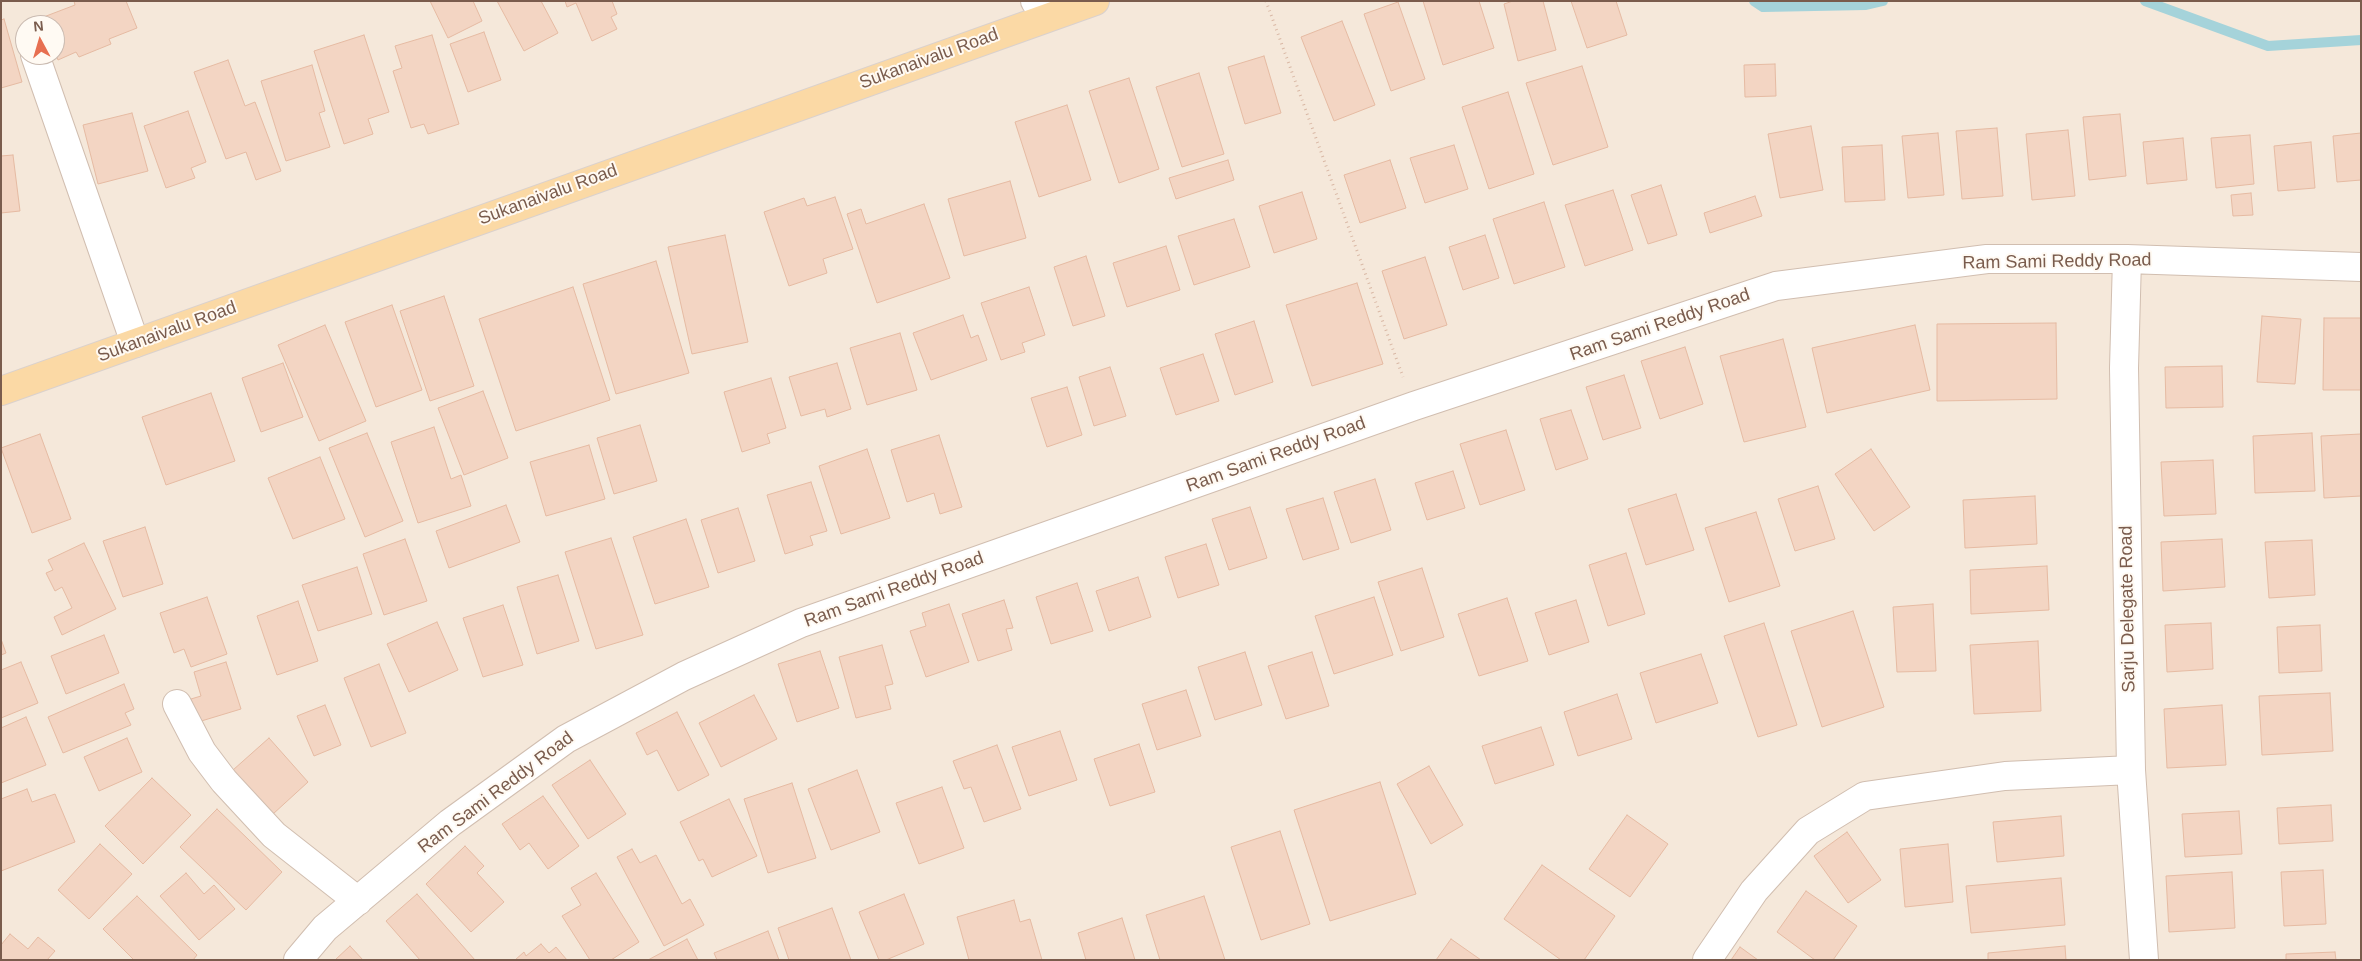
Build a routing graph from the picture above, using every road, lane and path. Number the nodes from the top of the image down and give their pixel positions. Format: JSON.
{"nodes":[{"id":1,"x":1095,"y":1,"type":"edge"},
{"id":2,"x":1266,"y":1,"type":"edge"},
{"id":3,"x":1040,"y":9,"type":"edge"},
{"id":4,"x":38,"y":65,"type":"edge"},
{"id":5,"x":2127,"y":258,"type":"junction"},
{"id":6,"x":2361,"y":267,"type":"edge"},
{"id":7,"x":135,"y":343,"type":"junction"},
{"id":8,"x":1,"y":391,"type":"edge"},
{"id":9,"x":1414,"y":406,"type":"junction"},
{"id":10,"x":177,"y":704,"type":"dead end"},
{"id":11,"x":2131,"y":770,"type":"junction"},
{"id":12,"x":358,"y":901,"type":"junction"},
{"id":13,"x":298,"y":960,"type":"edge"},
{"id":14,"x":1707,"y":960,"type":"edge"},
{"id":15,"x":2144,"y":960,"type":"edge"}],
"edges":[{"from":1,"to":3,"type":"main road","name":"Sukanaivalu Road"},
{"from":2,"to":9,"type":"path"},
{"from":3,"to":7,"type":"main road","name":"Sukanaivalu Road"},
{"from":4,"to":7,"type":"street"},
{"from":5,"to":6,"type":"street","name":"Ram Sami Reddy Road"},
{"from":5,"to":9,"type":"street","name":"Ram Sami Reddy Road"},
{"from":5,"to":11,"type":"street","name":"Sarju Delegate Road"},
{"from":7,"to":8,"type":"main road","name":"Sukanaivalu Road"},
{"from":9,"to":12,"type":"street","name":"Ram Sami Reddy Road"},
{"from":10,"to":12,"type":"street"},
{"from":11,"to":14,"type":"street"},
{"from":11,"to":15,"type":"street","name":"Sarju Delegate Road"},
{"from":12,"to":13,"type":"street","name":"Ram Sami Reddy Road"}]}
